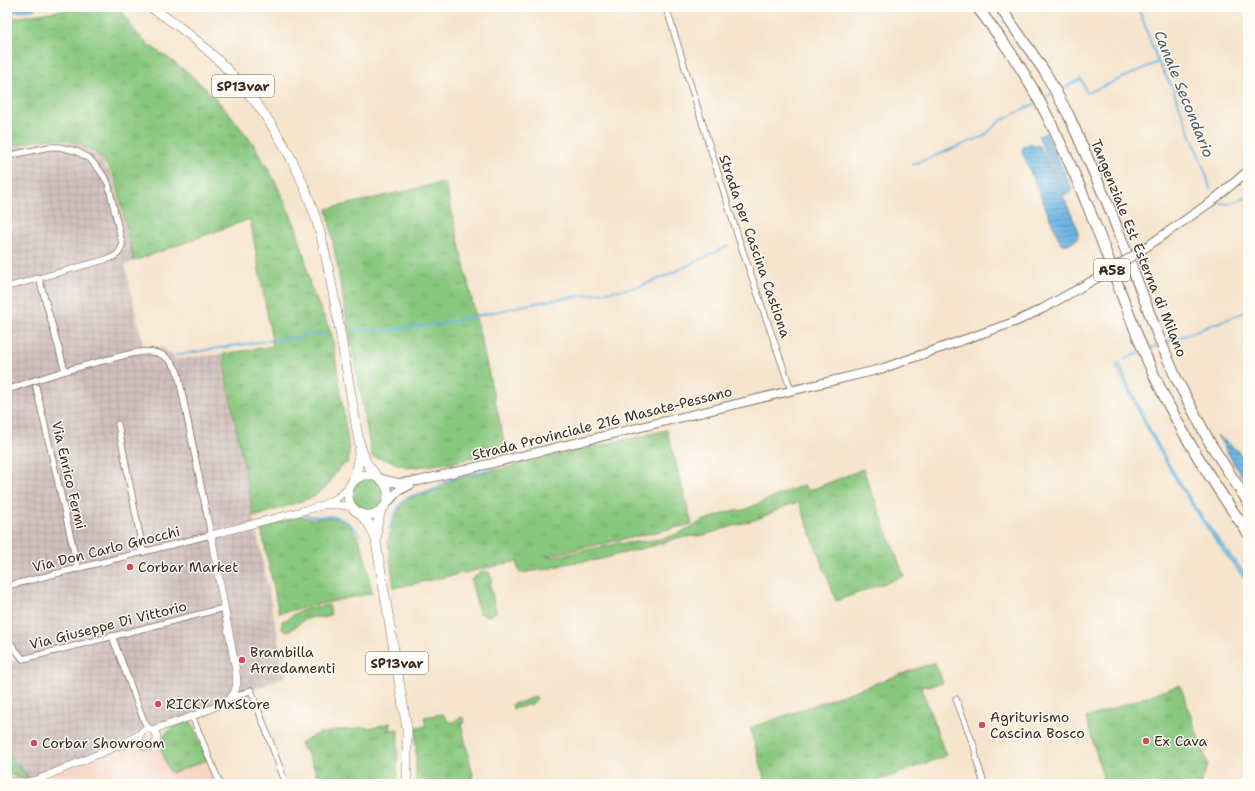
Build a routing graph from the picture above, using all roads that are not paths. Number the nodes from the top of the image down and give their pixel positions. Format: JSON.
{"nodes":[{"id":1,"x":150,"y":7,"type":"edge"},
{"id":2,"x":666,"y":7,"type":"edge"},
{"id":3,"x":977,"y":7,"type":"edge"},
{"id":4,"x":1000,"y":7,"type":"edge"},
{"id":5,"x":7,"y":156,"type":"edge"},
{"id":6,"x":1248,"y":171,"type":"edge"},
{"id":7,"x":39,"y":278,"type":"junction"},
{"id":8,"x":7,"y":287,"type":"edge"},
{"id":9,"x":65,"y":371,"type":"junction"},
{"id":10,"x":36,"y":387,"type":"dead end"},
{"id":11,"x":7,"y":390,"type":"edge"},
{"id":12,"x":791,"y":390,"type":"junction"},
{"id":13,"x":118,"y":424,"type":"dead end"},
{"id":14,"x":359,"y":442,"type":"junction"},
{"id":15,"x":379,"y":478,"type":"junction"},
{"id":16,"x":418,"y":481,"type":"junction"},
{"id":17,"x":352,"y":484,"type":"junction"},
{"id":18,"x":1248,"y":502,"type":"edge"},
{"id":19,"x":321,"y":506,"type":"junction"},
{"id":20,"x":383,"y":507,"type":"junction"},
{"id":21,"x":356,"y":510,"type":"junction"},
{"id":22,"x":1248,"y":533,"type":"edge"},
{"id":23,"x":211,"y":535,"type":"junction"},
{"id":24,"x":376,"y":542,"type":"junction"},
{"id":25,"x":143,"y":552,"type":"junction"},
{"id":26,"x":78,"y":568,"type":"junction"},
{"id":27,"x":7,"y":586,"type":"edge"},
{"id":28,"x":224,"y":608,"type":"junction"},
{"id":29,"x":112,"y":636,"type":"junction"},
{"id":30,"x":7,"y":639,"type":"edge"},
{"id":31,"x":231,"y":697,"type":"junction"},
{"id":32,"x":956,"y":699,"type":"dead end"},
{"id":33,"x":192,"y":716,"type":"junction"},
{"id":34,"x":144,"y":721,"type":"junction"},
{"id":35,"x":168,"y":725,"type":"junction"},
{"id":36,"x":151,"y":730,"type":"junction"},
{"id":37,"x":141,"y":733,"type":"junction"},
{"id":38,"x":156,"y":738,"type":"junction"},
{"id":39,"x":122,"y":744,"type":"junction"},
{"id":40,"x":143,"y":744,"type":"junction"},
{"id":41,"x":11,"y":781,"type":"edge"},
{"id":42,"x":35,"y":782,"type":"edge"},
{"id":43,"x":220,"y":784,"type":"edge"},
{"id":44,"x":286,"y":784,"type":"edge"},
{"id":45,"x":407,"y":784,"type":"edge"},
{"id":46,"x":984,"y":784,"type":"edge"}],
"edges":[{"from":1,"to":14,"type":"main road","number":"SP13var"},
{"from":2,"to":12,"type":"street","name":"Strada per Cascina Castiona"},
{"from":3,"to":22,"type":"highway","number":"A58"},
{"from":4,"to":18,"type":"highway","name":"Tangenziale Est Esterna di Milano","number":"A58"},
{"from":5,"to":7,"type":"street"},
{"from":6,"to":12,"type":"main road","name":"Strada Provinciale 216 Masate-Pessano","bridge":true},
{"from":7,"to":8,"type":"street"},
{"from":7,"to":9,"type":"street"},
{"from":9,"to":11,"type":"street"},
{"from":9,"to":23,"type":"street"},
{"from":10,"to":26,"type":"street","name":"Via Enrico Fermi"},
{"from":12,"to":16,"type":"main road","name":"Strada Provinciale 216 Masate-Pessano"},
{"from":13,"to":25,"type":"street"},
{"from":14,"to":15,"type":"main road","number":"SP13var"},
{"from":14,"to":17,"type":"main road","number":"SP13var"},
{"from":15,"to":16,"type":"main road"},
{"from":15,"to":17,"type":"main road"},
{"from":15,"to":20,"type":"main road","number":"SP13var"},
{"from":16,"to":20,"type":"main road"},
{"from":17,"to":19,"type":"street"},
{"from":17,"to":21,"type":"main road","number":"SP13var"},
{"from":19,"to":21,"type":"street"},
{"from":19,"to":23,"type":"street"},
{"from":20,"to":21,"type":"main road"},
{"from":20,"to":24,"type":"main road","number":"SP13var"},
{"from":21,"to":24,"type":"main road","number":"SP13var"},
{"from":23,"to":25,"type":"street","name":"Via Don Carlo Gnocchi"},
{"from":23,"to":28,"type":"street"},
{"from":24,"to":45,"type":"main road","number":"SP13var"},
{"from":25,"to":26,"type":"street","name":"Via Don Carlo Gnocchi"},
{"from":26,"to":27,"type":"street","name":"Via Don Carlo Gnocchi"},
{"from":28,"to":29,"type":"street","name":"Via Giuseppe Di Vittorio"},
{"from":28,"to":31,"type":"street"},
{"from":29,"to":30,"type":"street","name":"Via Giuseppe Di Vittorio"},
{"from":29,"to":34,"type":"street"},
{"from":31,"to":33,"type":"street"},
{"from":31,"to":44,"type":"street"},
{"from":32,"to":46,"type":"street"},
{"from":33,"to":35,"type":"street"},
{"from":33,"to":43,"type":"street"},
{"from":34,"to":36,"type":"street"},
{"from":34,"to":37,"type":"street"},
{"from":35,"to":36,"type":"street"},
{"from":35,"to":38,"type":"street"},
{"from":36,"to":37,"type":"street"},
{"from":36,"to":38,"type":"street"},
{"from":37,"to":39,"type":"street"},
{"from":37,"to":40,"type":"street"},
{"from":38,"to":40,"type":"street"},
{"from":39,"to":40,"type":"street"},
{"from":39,"to":42,"type":"street"},
{"from":41,"to":42,"type":"street"}]}
